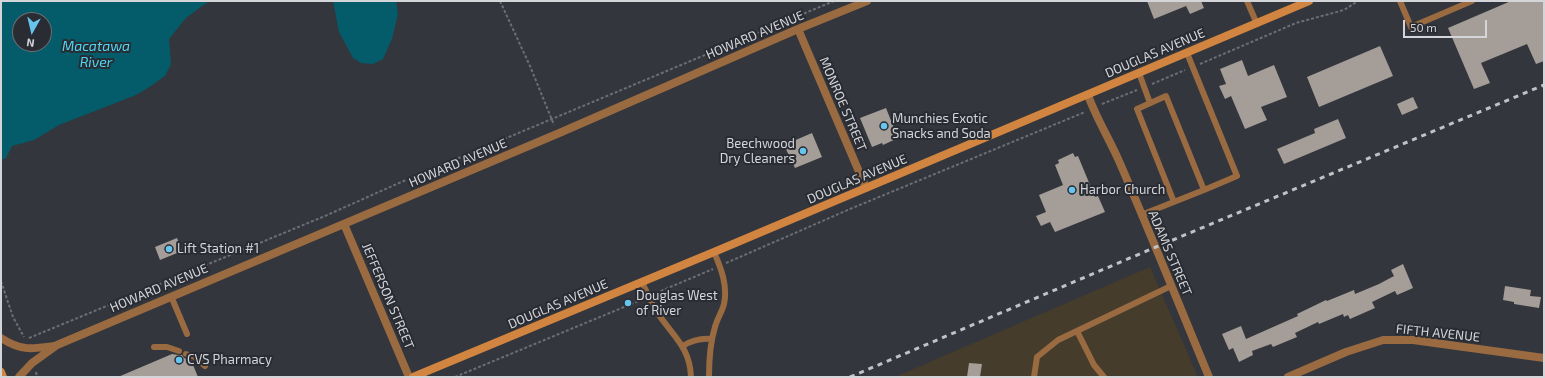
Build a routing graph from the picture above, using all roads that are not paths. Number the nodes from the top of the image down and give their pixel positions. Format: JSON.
{"nodes":[{"id":1,"x":867,"y":1,"type":"edge"},
{"id":2,"x":1247,"y":1,"type":"edge"},
{"id":3,"x":1309,"y":1,"type":"edge"},
{"id":4,"x":1400,"y":1,"type":"edge"},
{"id":5,"x":1472,"y":1,"type":"edge"},
{"id":6,"x":1257,"y":24,"type":"junction"},
{"id":7,"x":798,"y":29,"type":"junction"},
{"id":8,"x":1187,"y":53,"type":"junction"},
{"id":9,"x":1139,"y":73,"type":"junction"},
{"id":10,"x":1088,"y":95,"type":"junction"},
{"id":11,"x":1150,"y":103,"type":"junction"},
{"id":12,"x":866,"y":188,"type":"junction"},
{"id":13,"x":1204,"y":190,"type":"junction"},
{"id":14,"x":1174,"y":202,"type":"junction"},
{"id":15,"x":1141,"y":215,"type":"junction"},
{"id":16,"x":344,"y":224,"type":"junction"},
{"id":17,"x":714,"y":252,"type":"junction"},
{"id":18,"x":642,"y":282,"type":"junction"},
{"id":19,"x":1171,"y":286,"type":"junction"},
{"id":20,"x":171,"y":296,"type":"junction"},
{"id":21,"x":1077,"y":331,"type":"junction"},
{"id":22,"x":187,"y":334,"type":"dead end"},
{"id":23,"x":1,"y":338,"type":"edge"},
{"id":24,"x":712,"y":340,"type":"junction"},
{"id":25,"x":56,"y":345,"type":"junction"},
{"id":26,"x":683,"y":346,"type":"junction"},
{"id":27,"x":154,"y":348,"type":"dead end"},
{"id":28,"x":179,"y":351,"type":"dead end"},
{"id":29,"x":186,"y":354,"type":"dead end"},
{"id":30,"x":1544,"y":358,"type":"edge"},
{"id":31,"x":205,"y":366,"type":"dead end"},
{"id":32,"x":1,"y":372,"type":"edge"},
{"id":33,"x":2,"y":377,"type":"edge"},
{"id":34,"x":19,"y":377,"type":"edge"},
{"id":35,"x":409,"y":377,"type":"edge"},
{"id":36,"x":413,"y":377,"type":"edge"},
{"id":37,"x":691,"y":377,"type":"edge"},
{"id":38,"x":709,"y":377,"type":"edge"},
{"id":39,"x":1034,"y":377,"type":"edge"},
{"id":40,"x":1104,"y":377,"type":"edge"},
{"id":41,"x":1209,"y":377,"type":"edge"},
{"id":42,"x":1288,"y":377,"type":"edge"}],
"edges":[{"from":1,"to":7,"type":"street","name":"HOWARD AVENUE"},
{"from":2,"to":6,"type":"lane"},
{"from":3,"to":6,"type":"street","name":"DOUGLAS AVENUE"},
{"from":4,"to":5,"type":"lane"},
{"from":6,"to":8,"type":"street","name":"DOUGLAS AVENUE"},
{"from":7,"to":12,"type":"street","name":"MONROE STREET"},
{"from":7,"to":16,"type":"street","name":"HOWARD AVENUE"},
{"from":8,"to":9,"type":"street","name":"DOUGLAS AVENUE"},
{"from":8,"to":13,"type":"lane"},
{"from":9,"to":10,"type":"street","name":"DOUGLAS AVENUE"},
{"from":9,"to":11,"type":"lane"},
{"from":10,"to":12,"type":"street","name":"DOUGLAS AVENUE"},
{"from":10,"to":15,"type":"street","name":"ADAMS STREET"},
{"from":11,"to":13,"type":"lane"},
{"from":11,"to":14,"type":"lane"},
{"from":12,"to":17,"type":"street","name":"DOUGLAS AVENUE"},
{"from":13,"to":14,"type":"lane"},
{"from":14,"to":15,"type":"lane"},
{"from":15,"to":19,"type":"street","name":"ADAMS STREET"},
{"from":16,"to":20,"type":"street","name":"HOWARD AVENUE"},
{"from":16,"to":35,"type":"street","name":"JEFFERSON STREET"},
{"from":17,"to":18,"type":"street","name":"DOUGLAS AVENUE"},
{"from":17,"to":24,"type":"lane"},
{"from":18,"to":26,"type":"lane"},
{"from":18,"to":36,"type":"street","name":"DOUGLAS AVENUE"},
{"from":19,"to":21,"type":"lane"},
{"from":19,"to":41,"type":"street","name":"ADAMS STREET"},
{"from":20,"to":22,"type":"lane"},
{"from":20,"to":25,"type":"street","name":"HOWARD AVENUE"},
{"from":21,"to":39,"type":"lane"},
{"from":21,"to":40,"type":"lane"},
{"from":23,"to":25,"type":"street","name":"HOWARD AVENUE"},
{"from":24,"to":26,"type":"lane"},
{"from":24,"to":38,"type":"lane"},
{"from":25,"to":34,"type":"street","name":"HOWARD AVENUE"},
{"from":26,"to":37,"type":"lane"},
{"from":27,"to":28,"type":"lane"},
{"from":29,"to":31,"type":"lane"},
{"from":30,"to":42,"type":"street","name":"FIFTH AVENUE"},
{"from":32,"to":33,"type":"street"}]}
